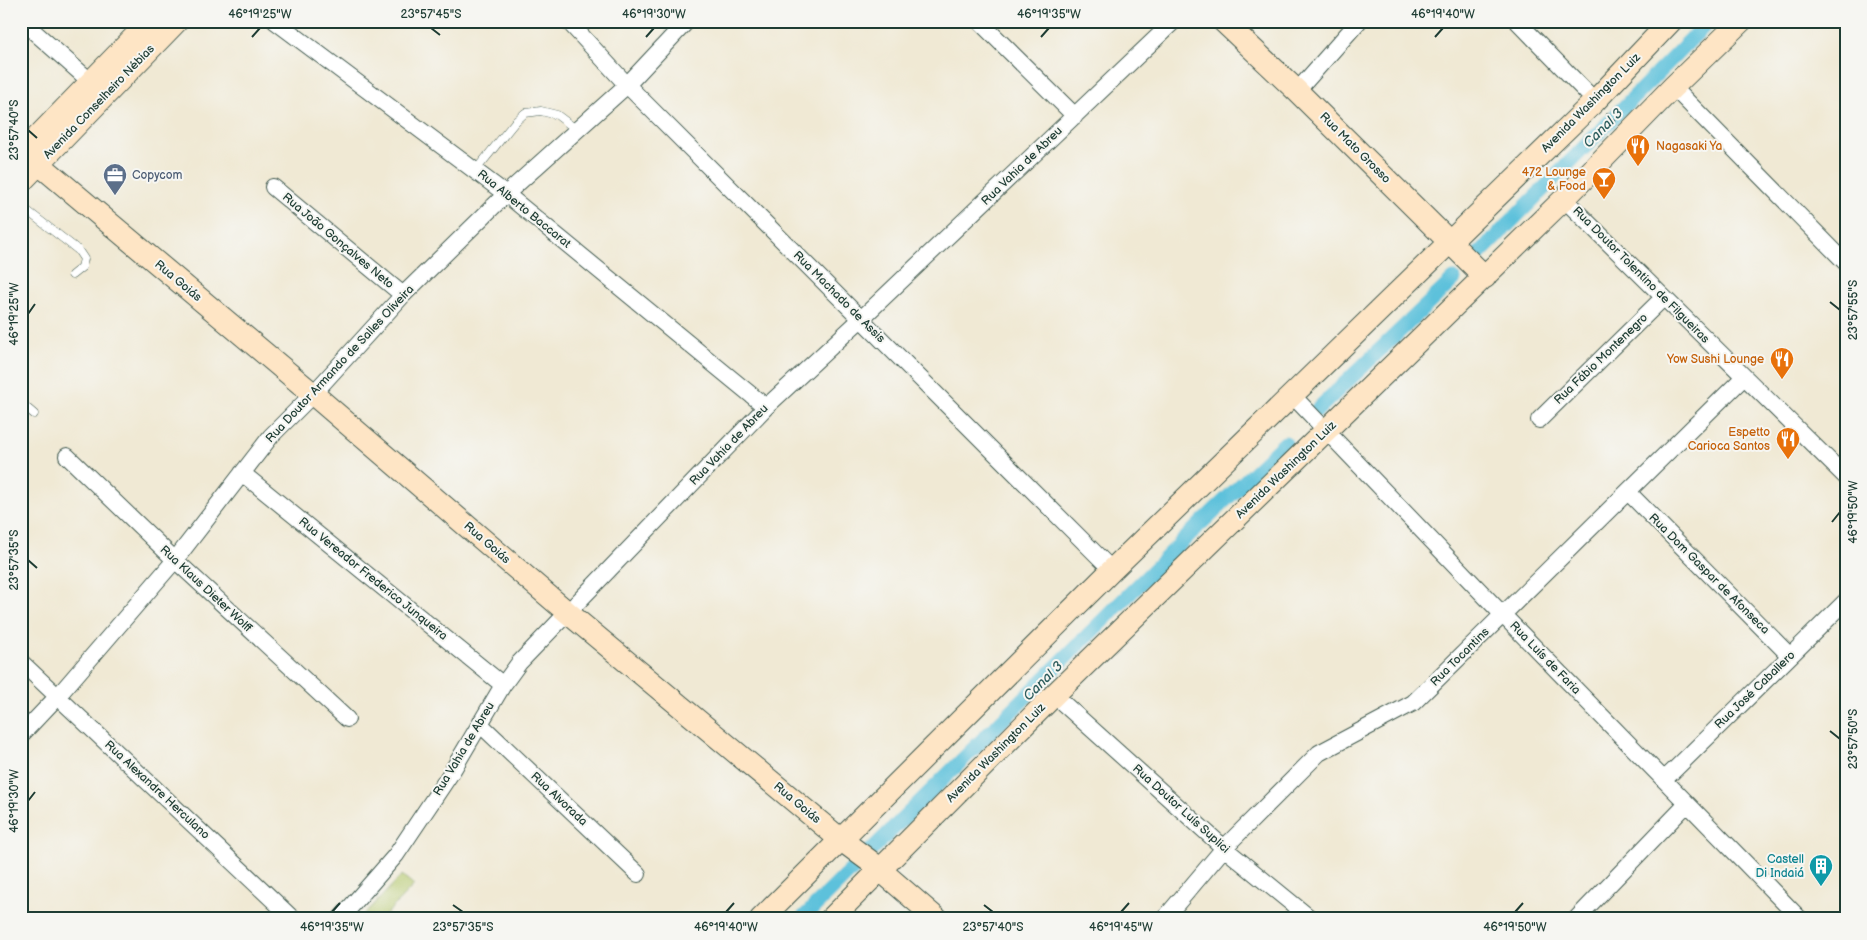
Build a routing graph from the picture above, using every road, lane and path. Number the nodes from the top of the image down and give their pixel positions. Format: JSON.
{"nodes":[{"id":1,"x":22,"y":21,"type":"edge"},
{"id":2,"x":150,"y":21,"type":"edge"},
{"id":3,"x":177,"y":21,"type":"edge"},
{"id":4,"x":275,"y":21,"type":"edge"},
{"id":5,"x":568,"y":21,"type":"edge"},
{"id":6,"x":688,"y":21,"type":"edge"},
{"id":7,"x":979,"y":21,"type":"edge"},
{"id":8,"x":1174,"y":21,"type":"edge"},
{"id":9,"x":1223,"y":21,"type":"edge"},
{"id":10,"x":1359,"y":21,"type":"edge"},
{"id":11,"x":1517,"y":21,"type":"edge"},
{"id":12,"x":1671,"y":21,"type":"edge"},
{"id":13,"x":1741,"y":21,"type":"edge"},
{"id":14,"x":92,"y":82,"type":"junction"},
{"id":15,"x":627,"y":85,"type":"junction"},
{"id":16,"x":1673,"y":87,"type":"junction"},
{"id":17,"x":1297,"y":91,"type":"junction"},
{"id":18,"x":1595,"y":101,"type":"junction"},
{"id":19,"x":1075,"y":116,"type":"junction"},
{"id":20,"x":577,"y":130,"type":"junction"},
{"id":21,"x":1628,"y":134,"type":"junction"},
{"id":22,"x":30,"y":159,"type":"edge"},
{"id":23,"x":476,"y":171,"type":"junction"},
{"id":24,"x":21,"y":182,"type":"edge"},
{"id":25,"x":273,"y":187,"type":"dead end"},
{"id":26,"x":506,"y":194,"type":"junction"},
{"id":27,"x":1564,"y":199,"type":"junction"},
{"id":28,"x":21,"y":206,"type":"edge"},
{"id":29,"x":1446,"y":246,"type":"junction"},
{"id":30,"x":1846,"y":262,"type":"edge"},
{"id":31,"x":72,"y":275,"type":"dead end"},
{"id":32,"x":1480,"y":281,"type":"junction"},
{"id":33,"x":403,"y":295,"type":"junction"},
{"id":34,"x":1663,"y":298,"type":"junction"},
{"id":35,"x":861,"y":319,"type":"junction"},
{"id":36,"x":1744,"y":377,"type":"junction"},
{"id":37,"x":314,"y":394,"type":"junction"},
{"id":38,"x":1292,"y":395,"type":"junction"},
{"id":39,"x":21,"y":403,"type":"edge"},
{"id":40,"x":766,"y":407,"type":"junction"},
{"id":41,"x":34,"y":414,"type":"dead end"},
{"id":42,"x":1538,"y":420,"type":"dead end"},
{"id":43,"x":1327,"y":430,"type":"junction"},
{"id":44,"x":68,"y":456,"type":"dead end"},
{"id":45,"x":242,"y":473,"type":"junction"},
{"id":46,"x":1846,"y":477,"type":"edge"},
{"id":47,"x":1628,"y":492,"type":"junction"},
{"id":48,"x":175,"y":560,"type":"junction"},
{"id":49,"x":1112,"y":570,"type":"junction"},
{"id":50,"x":1846,"y":602,"type":"edge"},
{"id":51,"x":567,"y":612,"type":"junction"},
{"id":52,"x":1503,"y":615,"type":"junction"},
{"id":53,"x":1790,"y":656,"type":"junction"},
{"id":54,"x":21,"y":662,"type":"edge"},
{"id":55,"x":503,"y":685,"type":"junction"},
{"id":56,"x":1054,"y":695,"type":"junction"},
{"id":57,"x":58,"y":696,"type":"junction"},
{"id":58,"x":347,"y":719,"type":"dead end"},
{"id":59,"x":480,"y":724,"type":"junction"},
{"id":60,"x":21,"y":735,"type":"edge"},
{"id":61,"x":1664,"y":780,"type":"junction"},
{"id":62,"x":1687,"y":804,"type":"junction"},
{"id":63,"x":846,"y":844,"type":"junction"},
{"id":64,"x":1224,"y":848,"type":"junction"},
{"id":65,"x":875,"y":865,"type":"junction"},
{"id":66,"x":638,"y":874,"type":"dead end"},
{"id":67,"x":293,"y":919,"type":"edge"},
{"id":68,"x":340,"y":919,"type":"edge"},
{"id":69,"x":761,"y":919,"type":"edge"},
{"id":70,"x":831,"y":919,"type":"edge"},
{"id":71,"x":937,"y":919,"type":"edge"},
{"id":72,"x":1164,"y":919,"type":"edge"},
{"id":73,"x":1311,"y":919,"type":"edge"},
{"id":74,"x":1576,"y":919,"type":"edge"},
{"id":75,"x":1800,"y":919,"type":"edge"}],
"edges":[{"from":1,"to":14,"type":"street"},
{"from":2,"to":14,"type":"main road","name":"Avenida Conselheiro Nébias"},
{"from":3,"to":22,"type":"main road","name":"Avenida Conselheiro Nébias"},
{"from":4,"to":23,"type":"street","name":"Rua Alberto Baccarat"},
{"from":5,"to":15,"type":"street","name":"Rua Machado de Assis"},
{"from":6,"to":15,"type":"street","name":"Rua Doutor Armando de Salles Oliveira"},
{"from":7,"to":19,"type":"street"},
{"from":8,"to":19,"type":"street","name":"Rua Vahia de Abreu"},
{"from":9,"to":17,"type":"main road","name":"Rua Mato Grosso"},
{"from":10,"to":17,"type":"street"},
{"from":11,"to":18,"type":"street"},
{"from":12,"to":18,"type":"main road","name":"Avenida Washington Luiz"},
{"from":13,"to":16,"type":"main road","name":"Avenida Washington Luiz"},
{"from":14,"to":22,"type":"main road","name":"Avenida Conselheiro Nébias"},
{"from":15,"to":20,"type":"street","name":"Rua Doutor Armando de Salles Oliveira"},
{"from":15,"to":35,"type":"street","name":"Rua Machado de Assis"},
{"from":16,"to":21,"type":"main road","name":"Avenida Washington Luiz"},
{"from":16,"to":30,"type":"street"},
{"from":17,"to":29,"type":"main road","name":"Rua Mato Grosso"},
{"from":18,"to":21,"type":"path"},
{"from":18,"to":29,"type":"main road","name":"Avenida Washington Luiz"},
{"from":19,"to":35,"type":"street","name":"Rua Vahia de Abreu"},
{"from":20,"to":23,"type":"lane"},
{"from":20,"to":26,"type":"street","name":"Rua Doutor Armando de Salles Oliveira"},
{"from":21,"to":27,"type":"main road","name":"Avenida Washington Luiz"},
{"from":22,"to":24,"type":"main road","name":"Avenida Conselheiro Nébias"},
{"from":22,"to":37,"type":"main road","name":"Rua Goiás"},
{"from":23,"to":26,"type":"street","name":"Rua Alberto Baccarat"},
{"from":25,"to":33,"type":"street","name":"Rua João Gonçalves Neto"},
{"from":26,"to":33,"type":"street","name":"Rua Doutor Armando de Salles Oliveira"},
{"from":26,"to":40,"type":"street","name":"Rua Alberto Baccarat"},
{"from":27,"to":32,"type":"main road","name":"Avenida Washington Luiz"},
{"from":27,"to":34,"type":"street","name":"Rua Doutor Tolentino de Filgueiras"},
{"from":28,"to":31,"type":"lane"},
{"from":29,"to":32,"type":"main road","name":"Rua Mato Grosso"},
{"from":29,"to":38,"type":"main road","name":"Avenida Washington Luiz"},
{"from":32,"to":43,"type":"main road","name":"Avenida Washington Luiz"},
{"from":33,"to":37,"type":"street","name":"Rua Doutor Armando de Salles Oliveira"},
{"from":34,"to":36,"type":"street","name":"Rua Doutor Tolentino de Filgueiras"},
{"from":34,"to":42,"type":"street","name":"Rua Fábio Montenegro"},
{"from":35,"to":40,"type":"street","name":"Rua Vahia de Abreu"},
{"from":35,"to":49,"type":"street","name":"Rua Machado de Assis"},
{"from":36,"to":46,"type":"street","name":"Rua Doutor Tolentino de Filgueiras"},
{"from":36,"to":47,"type":"street","name":"Rua Tocantins"},
{"from":37,"to":45,"type":"street","name":"Rua Doutor Armando de Salles Oliveira"},
{"from":37,"to":51,"type":"main road","name":"Rua Goiás"},
{"from":38,"to":43,"type":"street","name":"Rua Luís de Faria"},
{"from":38,"to":49,"type":"main road","name":"Avenida Washington Luiz"},
{"from":39,"to":41,"type":"lane"},
{"from":40,"to":51,"type":"street","name":"Rua Vahia de Abreu"},
{"from":43,"to":52,"type":"street","name":"Rua Luís de Faria"},
{"from":43,"to":56,"type":"main road","name":"Avenida Washington Luiz"},
{"from":44,"to":48,"type":"street","name":"Rua Klaus Dieter Wolff"},
{"from":45,"to":48,"type":"street","name":"Rua Doutor Armando de Salles Oliveira"},
{"from":45,"to":55,"type":"street","name":"Rua Vereador Frederico Junqueira"},
{"from":47,"to":52,"type":"street","name":"Rua Tocantins"},
{"from":47,"to":53,"type":"street","name":"Rua Dom Gaspar de Afonseca"},
{"from":48,"to":57,"type":"street","name":"Rua Doutor Armando de Salles Oliveira"},
{"from":48,"to":58,"type":"street","name":"Rua Klaus Dieter Wolff"},
{"from":49,"to":63,"type":"main road","name":"Avenida Washington Luiz"},
{"from":50,"to":53,"type":"street","name":"Rua José Caballero"},
{"from":51,"to":55,"type":"street","name":"Rua Vahia de Abreu"},
{"from":51,"to":63,"type":"main road","name":"Rua Goiás"},
{"from":52,"to":61,"type":"street","name":"Rua Luís de Faria"},
{"from":52,"to":64,"type":"street","name":"Rua Tocantins"},
{"from":53,"to":61,"type":"street","name":"Rua José Caballero"},
{"from":54,"to":57,"type":"street","name":"Rua Alexandre Herculano"},
{"from":55,"to":59,"type":"street","name":"Rua Vahia de Abreu"},
{"from":56,"to":64,"type":"street","name":"Rua Doutor Luís Suplici"},
{"from":56,"to":65,"type":"main road","name":"Avenida Washington Luiz"},
{"from":57,"to":60,"type":"street","name":"Rua Doutor Armando de Salles Oliveira"},
{"from":57,"to":67,"type":"street","name":"Rua Alexandre Herculano"},
{"from":59,"to":66,"type":"street","name":"Rua Alvorada"},
{"from":59,"to":68,"type":"street","name":"Rua Vahia de Abreu"},
{"from":61,"to":62,"type":"street","name":"Rua Luís de Faria"},
{"from":62,"to":74,"type":"street"},
{"from":62,"to":75,"type":"street","name":"Rua Luís de Faria"},
{"from":63,"to":65,"type":"main road","name":"Rua Goiás"},
{"from":63,"to":69,"type":"main road","name":"Avenida Washington Luiz"},
{"from":64,"to":72,"type":"street","name":"Rua Tocantins"},
{"from":64,"to":73,"type":"street","name":"Rua Doutor Luís Suplici"},
{"from":65,"to":70,"type":"main road","name":"Avenida Washington Luiz"},
{"from":65,"to":71,"type":"main road","name":"Rua Goiás"}]}
